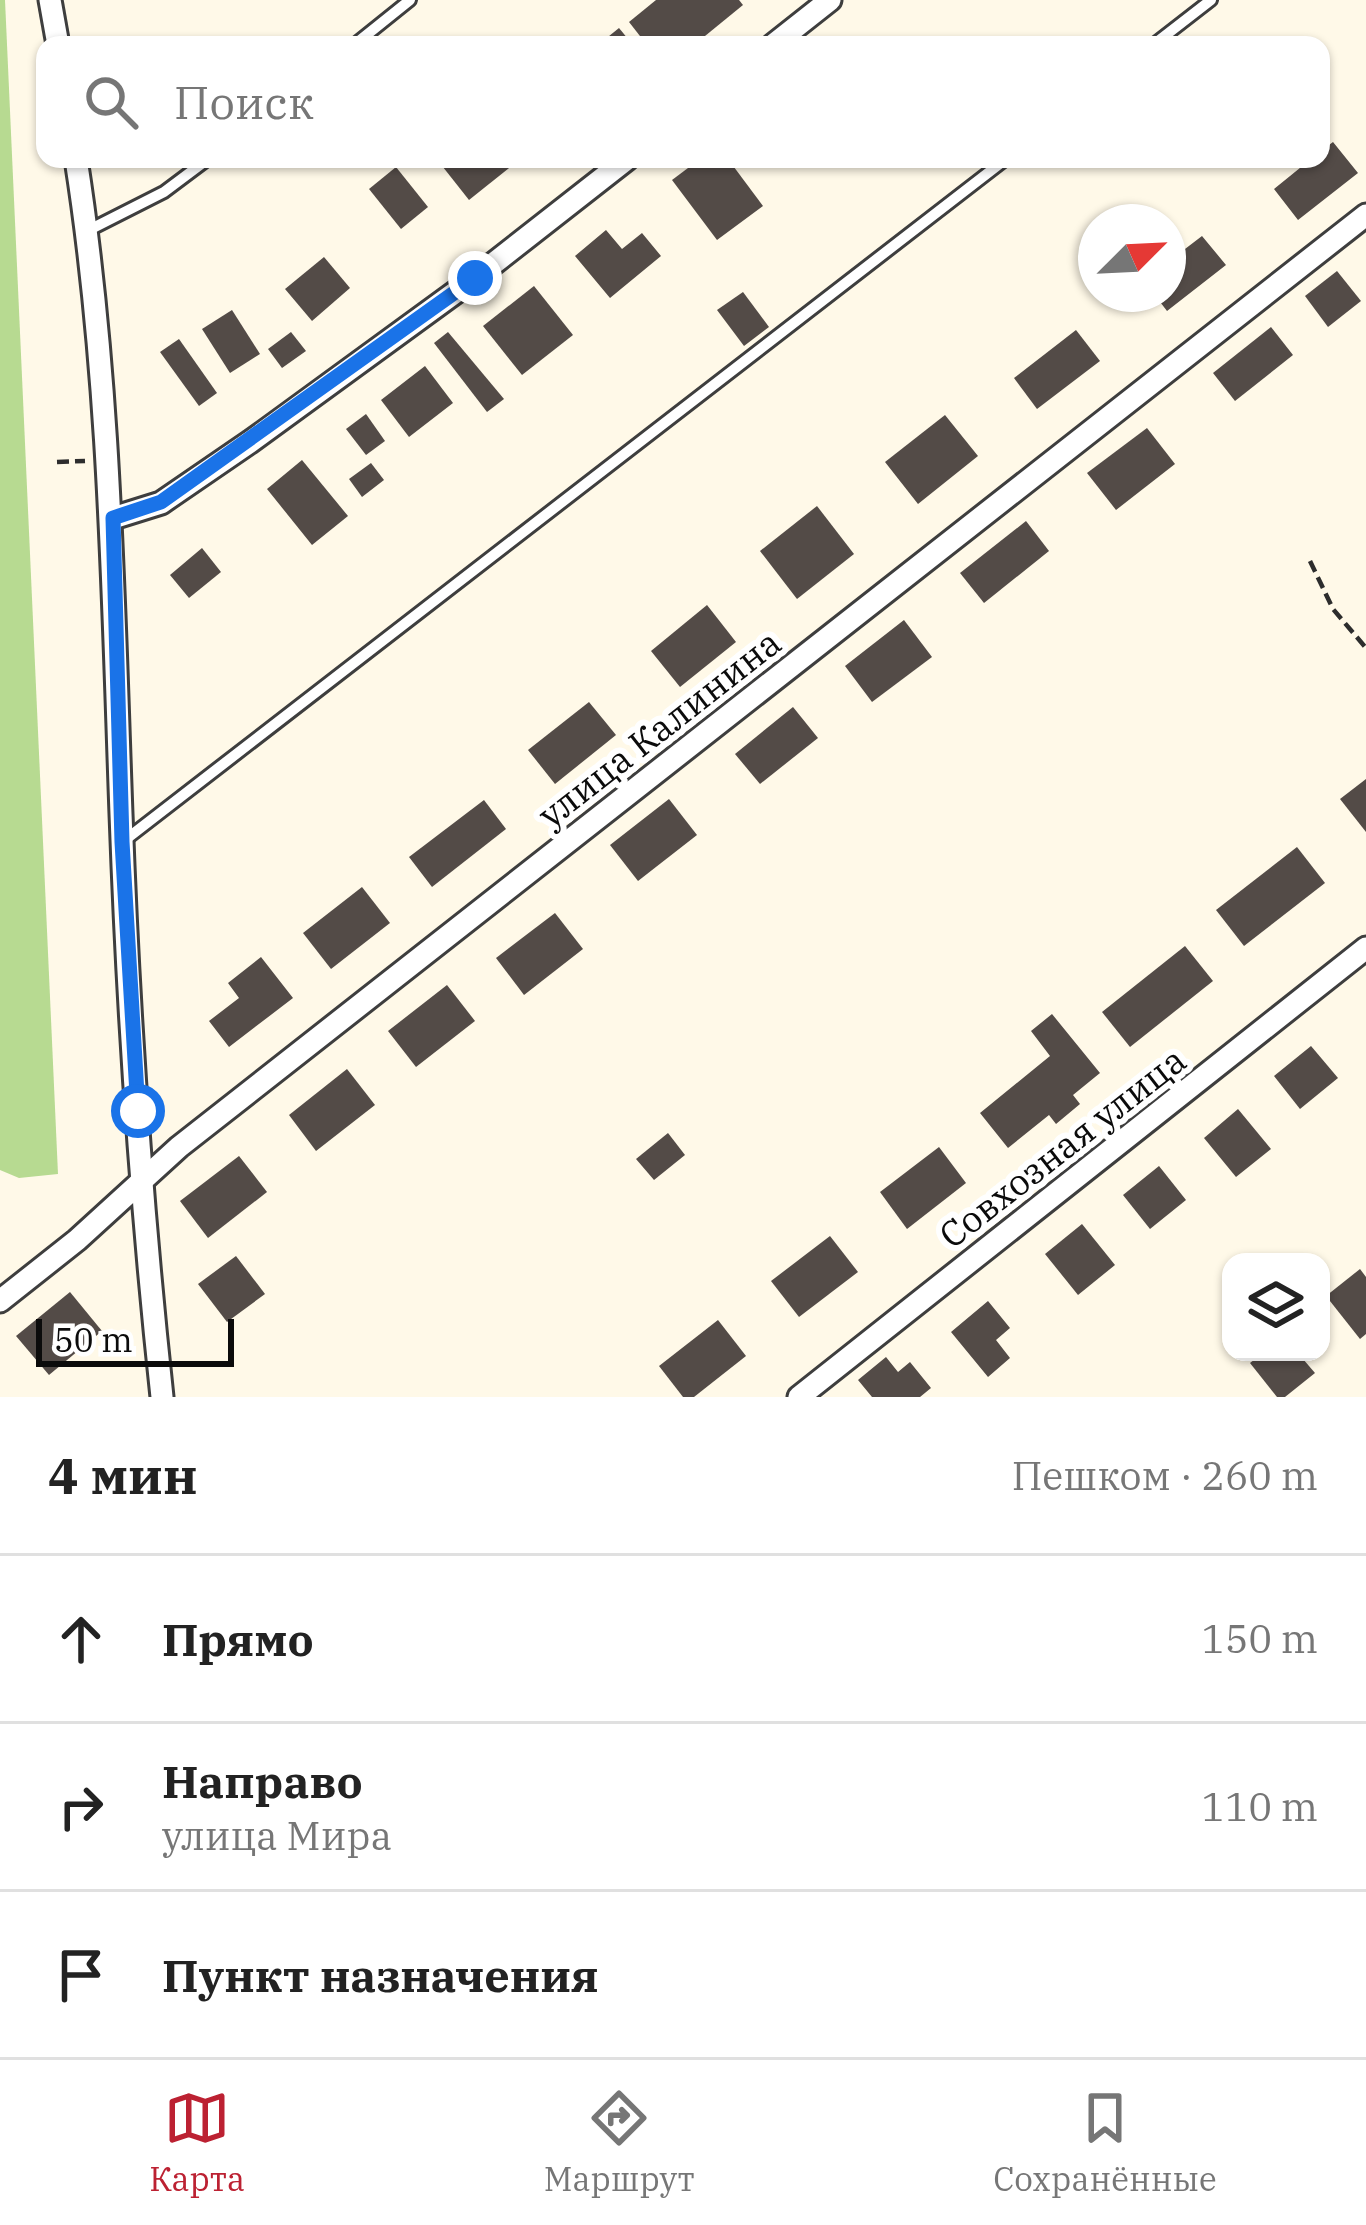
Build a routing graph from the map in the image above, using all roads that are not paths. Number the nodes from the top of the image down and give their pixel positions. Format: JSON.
{"nodes":[{"id":1,"x":50,"y":0,"type":"edge"},
{"id":2,"x":410,"y":0,"type":"edge"},
{"id":3,"x":830,"y":0,"type":"edge"},
{"id":4,"x":1211,"y":0,"type":"edge"},
{"id":5,"x":56,"y":36,"type":"edge"},
{"id":6,"x":365,"y":36,"type":"edge"},
{"id":7,"x":784,"y":36,"type":"edge"},
{"id":8,"x":1165,"y":36,"type":"edge"},
{"id":9,"x":77,"y":168,"type":"edge"},
{"id":10,"x":196,"y":168,"type":"edge"},
{"id":11,"x":616,"y":168,"type":"edge"},
{"id":12,"x":994,"y":168,"type":"edge"},
{"id":13,"x":1366,"y":215,"type":"edge"},
{"id":14,"x":87,"y":231,"type":"junction"},
{"id":15,"x":113,"y":518,"type":"junction"},
{"id":16,"x":122,"y":842,"type":"junction"},
{"id":17,"x":1366,"y":948,"type":"edge"},
{"id":18,"x":139,"y":1182,"type":"junction"},
{"id":19,"x":0,"y":1301,"type":"edge"},
{"id":20,"x":162,"y":1397,"type":"edge"},
{"id":21,"x":799,"y":1397,"type":"edge"}],
"edges":[{"from":1,"to":5,"type":"street"},
{"from":2,"to":6,"type":"lane"},
{"from":3,"to":7,"type":"street"},
{"from":4,"to":8,"type":"lane"},
{"from":9,"to":14,"type":"street"},
{"from":10,"to":14,"type":"lane"},
{"from":11,"to":15,"type":"street"},
{"from":12,"to":16,"type":"lane"},
{"from":13,"to":18,"type":"street","name":"улица Калинина"},
{"from":14,"to":15,"type":"street"},
{"from":15,"to":16,"type":"street"},
{"from":16,"to":18,"type":"street"},
{"from":17,"to":21,"type":"street","name":"Совхозная улица"},
{"from":18,"to":19,"type":"street","name":"улица Калинина"},
{"from":18,"to":20,"type":"street"}]}
